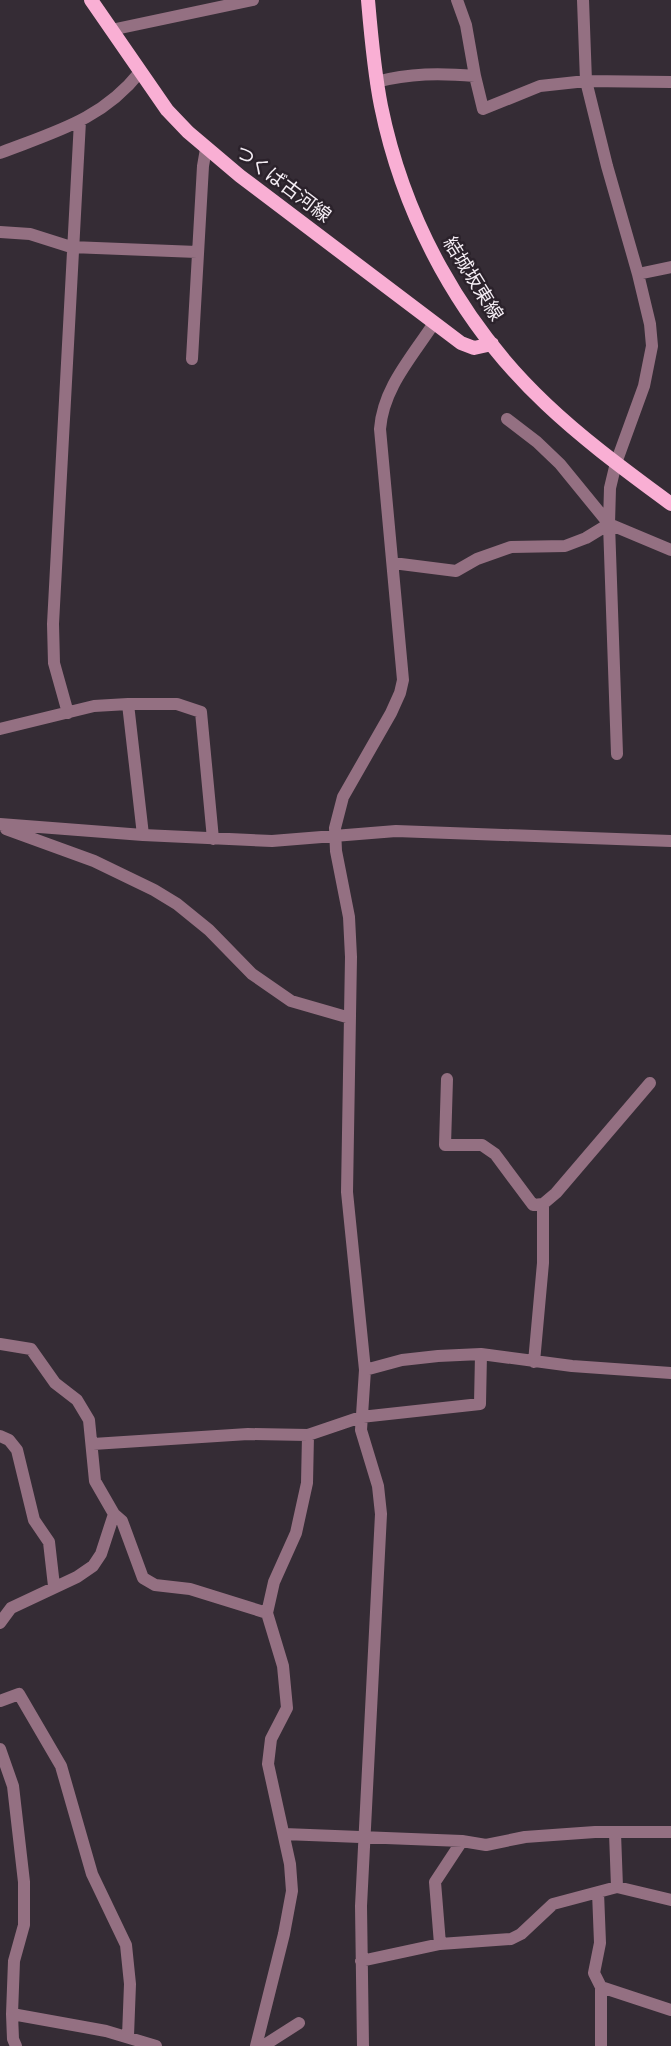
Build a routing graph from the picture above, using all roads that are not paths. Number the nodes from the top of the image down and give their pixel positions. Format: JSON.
{"nodes":[{"id":1,"x":91,"y":0,"type":"edge"},
{"id":2,"x":253,"y":0,"type":"edge"},
{"id":3,"x":368,"y":0,"type":"edge"},
{"id":4,"x":457,"y":0,"type":"edge"},
{"id":5,"x":583,"y":0,"type":"edge"},
{"id":6,"x":213,"y":4,"type":"edge"},
{"id":7,"x":111,"y":30,"type":"junction"},
{"id":8,"x":140,"y":72,"type":"junction"},
{"id":9,"x":475,"y":76,"type":"junction"},
{"id":10,"x":376,"y":82,"type":"junction"},
{"id":11,"x":586,"y":82,"type":"junction"},
{"id":12,"x":671,"y":82,"type":"edge"},
{"id":13,"x":80,"y":121,"type":"junction"},
{"id":14,"x":206,"y":149,"type":"junction"},
{"id":15,"x":0,"y":153,"type":"edge"},
{"id":16,"x":0,"y":232,"type":"edge"},
{"id":17,"x":71,"y":247,"type":"junction"},
{"id":18,"x":197,"y":251,"type":"junction"},
{"id":19,"x":671,"y":267,"type":"edge"},
{"id":20,"x":638,"y":274,"type":"junction"},
{"id":21,"x":434,"y":323,"type":"junction"},
{"id":22,"x":492,"y":344,"type":"junction"},
{"id":23,"x":192,"y":359,"type":"dead end"},
{"id":24,"x":507,"y":419,"type":"dead end"},
{"id":25,"x":616,"y":463,"type":"junction"},
{"id":26,"x":670,"y":501,"type":"edge"},
{"id":27,"x":609,"y":524,"type":"junction"},
{"id":28,"x":671,"y":550,"type":"edge"},
{"id":29,"x":393,"y":564,"type":"junction"},
{"id":30,"x":128,"y":705,"type":"junction"},
{"id":31,"x":68,"y":713,"type":"junction"},
{"id":32,"x":0,"y":729,"type":"edge"},
{"id":33,"x":617,"y":754,"type":"dead end"},
{"id":34,"x":0,"y":826,"type":"edge"},
{"id":35,"x":143,"y":835,"type":"junction"},
{"id":36,"x":335,"y":835,"type":"junction"},
{"id":37,"x":213,"y":839,"type":"junction"},
{"id":38,"x":671,"y":841,"type":"edge"},
{"id":39,"x":350,"y":1018,"type":"junction"},
{"id":40,"x":446,"y":1079,"type":"dead end"},
{"id":41,"x":650,"y":1083,"type":"dead end"},
{"id":42,"x":543,"y":1204,"type":"junction"},
{"id":43,"x":0,"y":1344,"type":"edge"},
{"id":44,"x":481,"y":1354,"type":"junction"},
{"id":45,"x":534,"y":1362,"type":"junction"},
{"id":46,"x":365,"y":1370,"type":"junction"},
{"id":47,"x":671,"y":1373,"type":"edge"},
{"id":48,"x":361,"y":1417,"type":"junction"},
{"id":49,"x":308,"y":1435,"type":"junction"},
{"id":50,"x":0,"y":1436,"type":"edge"},
{"id":51,"x":93,"y":1444,"type":"junction"},
{"id":52,"x":114,"y":1514,"type":"junction"},
{"id":53,"x":54,"y":1586,"type":"junction"},
{"id":54,"x":267,"y":1613,"type":"junction"},
{"id":55,"x":0,"y":1623,"type":"edge"},
{"id":56,"x":0,"y":1701,"type":"edge"},
{"id":57,"x":0,"y":1749,"type":"edge"},
{"id":58,"x":671,"y":1832,"type":"edge"},
{"id":59,"x":615,"y":1833,"type":"junction"},
{"id":60,"x":284,"y":1834,"type":"junction"},
{"id":61,"x":364,"y":1836,"type":"junction"},
{"id":62,"x":462,"y":1841,"type":"junction"},
{"id":63,"x":617,"y":1887,"type":"junction"},
{"id":64,"x":598,"y":1892,"type":"junction"},
{"id":65,"x":671,"y":1900,"type":"edge"},
{"id":66,"x":440,"y":1944,"type":"junction"},
{"id":67,"x":361,"y":1961,"type":"junction"},
{"id":68,"x":601,"y":1987,"type":"junction"},
{"id":69,"x":671,"y":2010,"type":"edge"},
{"id":70,"x":12,"y":2014,"type":"junction"},
{"id":71,"x":299,"y":2022,"type":"dead end"},
{"id":72,"x":128,"y":2036,"type":"junction"},
{"id":73,"x":16,"y":2046,"type":"edge"},
{"id":74,"x":156,"y":2046,"type":"edge"},
{"id":75,"x":256,"y":2046,"type":"edge"},
{"id":76,"x":263,"y":2046,"type":"edge"},
{"id":77,"x":363,"y":2046,"type":"edge"},
{"id":78,"x":601,"y":2046,"type":"edge"}],
"edges":[{"from":1,"to":7,"type":"main road","name":"つくば古河線"},
{"from":2,"to":6,"type":"street"},
{"from":3,"to":10,"type":"main road","name":"結城坂東線"},
{"from":4,"to":9,"type":"street"},
{"from":5,"to":11,"type":"street"},
{"from":6,"to":7,"type":"street"},
{"from":7,"to":8,"type":"main road","name":"つくば古河線"},
{"from":8,"to":13,"type":"street"},
{"from":8,"to":14,"type":"main road","name":"つくば古河線"},
{"from":9,"to":10,"type":"street"},
{"from":9,"to":11,"type":"street"},
{"from":10,"to":22,"type":"main road","name":"結城坂東線"},
{"from":11,"to":12,"type":"street"},
{"from":11,"to":20,"type":"street"},
{"from":13,"to":15,"type":"street"},
{"from":13,"to":17,"type":"street"},
{"from":14,"to":18,"type":"street"},
{"from":14,"to":21,"type":"main road","name":"つくば古河線"},
{"from":16,"to":17,"type":"street"},
{"from":17,"to":18,"type":"street"},
{"from":17,"to":31,"type":"street"},
{"from":18,"to":23,"type":"street"},
{"from":19,"to":20,"type":"street"},
{"from":20,"to":25,"type":"street"},
{"from":21,"to":22,"type":"main road","name":"つくば古河線"},
{"from":21,"to":29,"type":"street"},
{"from":22,"to":25,"type":"main road","name":"結城坂東線"},
{"from":24,"to":27,"type":"street"},
{"from":25,"to":26,"type":"main road","name":"結城坂東線"},
{"from":25,"to":27,"type":"street"},
{"from":27,"to":28,"type":"street"},
{"from":27,"to":29,"type":"street"},
{"from":27,"to":33,"type":"street"},
{"from":29,"to":36,"type":"street"},
{"from":30,"to":31,"type":"street"},
{"from":30,"to":35,"type":"street"},
{"from":30,"to":37,"type":"street"},
{"from":31,"to":32,"type":"street"},
{"from":34,"to":35,"type":"street"},
{"from":34,"to":39,"type":"street"},
{"from":35,"to":37,"type":"street"},
{"from":36,"to":37,"type":"street"},
{"from":36,"to":38,"type":"street"},
{"from":36,"to":39,"type":"street"},
{"from":39,"to":46,"type":"street"},
{"from":40,"to":42,"type":"street"},
{"from":41,"to":42,"type":"street"},
{"from":42,"to":45,"type":"street"},
{"from":43,"to":51,"type":"street"},
{"from":44,"to":45,"type":"street"},
{"from":44,"to":46,"type":"street"},
{"from":44,"to":48,"type":"street"},
{"from":45,"to":47,"type":"street"},
{"from":46,"to":48,"type":"street"},
{"from":48,"to":49,"type":"street"},
{"from":48,"to":61,"type":"street"},
{"from":49,"to":51,"type":"street"},
{"from":49,"to":54,"type":"street"},
{"from":50,"to":53,"type":"street"},
{"from":51,"to":52,"type":"street"},
{"from":52,"to":53,"type":"street"},
{"from":52,"to":54,"type":"street"},
{"from":53,"to":55,"type":"street"},
{"from":54,"to":60,"type":"street"},
{"from":56,"to":72,"type":"street"},
{"from":57,"to":70,"type":"street"},
{"from":58,"to":59,"type":"street"},
{"from":59,"to":62,"type":"street"},
{"from":59,"to":63,"type":"street"},
{"from":60,"to":61,"type":"street"},
{"from":60,"to":75,"type":"street"},
{"from":61,"to":62,"type":"street"},
{"from":61,"to":67,"type":"street"},
{"from":62,"to":66,"type":"street"},
{"from":63,"to":64,"type":"street"},
{"from":63,"to":65,"type":"street"},
{"from":64,"to":66,"type":"street"},
{"from":64,"to":68,"type":"street"},
{"from":66,"to":67,"type":"street"},
{"from":67,"to":77,"type":"street"},
{"from":68,"to":69,"type":"street"},
{"from":68,"to":78,"type":"street"},
{"from":70,"to":72,"type":"street"},
{"from":70,"to":73,"type":"street"},
{"from":71,"to":76,"type":"street"},
{"from":72,"to":74,"type":"street"}]}
